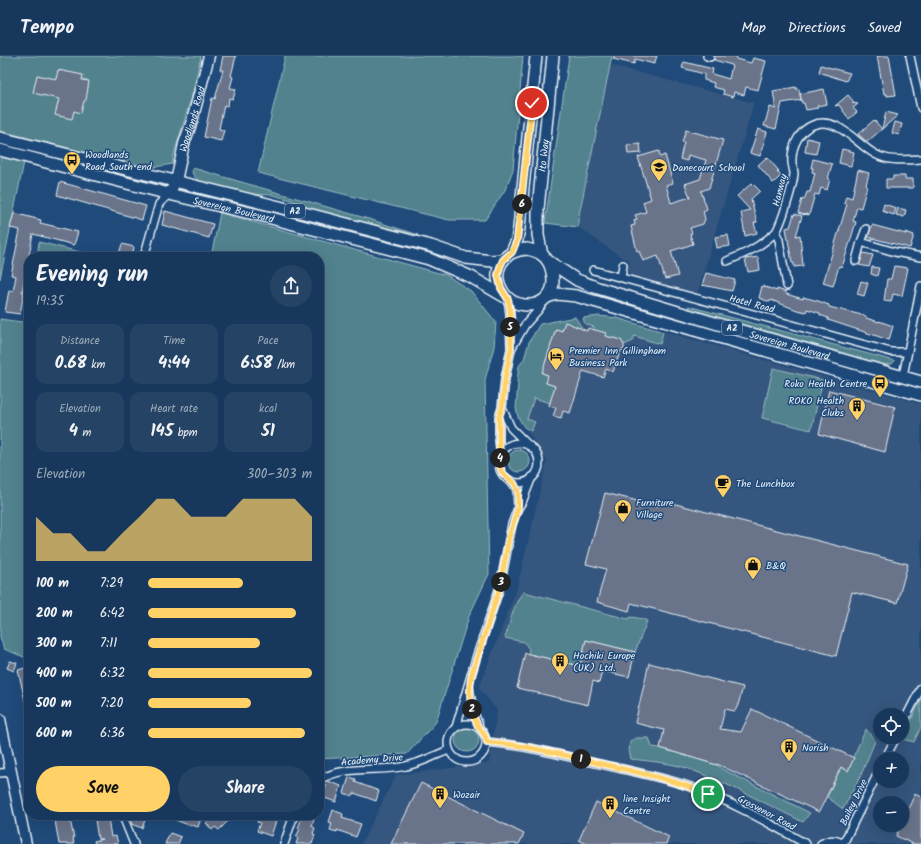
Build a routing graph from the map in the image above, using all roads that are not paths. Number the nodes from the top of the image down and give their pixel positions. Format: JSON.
{"nodes":[{"id":1,"x":209,"y":56,"type":"edge"},
{"id":2,"x":536,"y":56,"type":"edge"},
{"id":3,"x":553,"y":56,"type":"edge"},
{"id":4,"x":910,"y":56,"type":"edge"},
{"id":5,"x":921,"y":108,"type":"edge"},
{"id":6,"x":0,"y":138,"type":"edge"},
{"id":7,"x":0,"y":150,"type":"edge"},
{"id":8,"x":921,"y":160,"type":"edge"},
{"id":9,"x":176,"y":182,"type":"junction"},
{"id":10,"x":168,"y":194,"type":"junction"},
{"id":11,"x":866,"y":230,"type":"dead end"},
{"id":12,"x":776,"y":233,"type":"junction"},
{"id":13,"x":861,"y":242,"type":"junction"},
{"id":14,"x":145,"y":252,"type":"edge"},
{"id":15,"x":512,"y":252,"type":"junction"},
{"id":16,"x":921,"y":257,"type":"edge"},
{"id":17,"x":545,"y":258,"type":"junction"},
{"id":18,"x":503,"y":260,"type":"junction"},
{"id":19,"x":727,"y":261,"type":"dead end"},
{"id":20,"x":856,"y":261,"type":"dead end"},
{"id":21,"x":624,"y":265,"type":"dead end"},
{"id":22,"x":593,"y":270,"type":"dead end"},
{"id":23,"x":621,"y":278,"type":"junction"},
{"id":24,"x":787,"y":286,"type":"dead end"},
{"id":25,"x":921,"y":286,"type":"edge"},
{"id":26,"x":546,"y":297,"type":"junction"},
{"id":27,"x":507,"y":298,"type":"junction"},
{"id":28,"x":511,"y":349,"type":"junction"},
{"id":29,"x":907,"y":352,"type":"junction"},
{"id":30,"x":902,"y":376,"type":"junction"},
{"id":31,"x":921,"y":382,"type":"edge"},
{"id":32,"x":921,"y":395,"type":"edge"},
{"id":33,"x":502,"y":408,"type":"junction"},
{"id":34,"x":530,"y":446,"type":"junction"},
{"id":35,"x":500,"y":456,"type":"junction"},
{"id":36,"x":532,"y":477,"type":"junction"},
{"id":37,"x":512,"y":481,"type":"junction"},
{"id":38,"x":518,"y":508,"type":"junction"},
{"id":39,"x":469,"y":685,"type":"junction"},
{"id":40,"x":921,"y":688,"type":"edge"},
{"id":41,"x":909,"y":711,"type":"edge"},
{"id":42,"x":0,"y":719,"type":"edge"},
{"id":43,"x":478,"y":726,"type":"junction"},
{"id":44,"x":456,"y":727,"type":"junction"},
{"id":45,"x":487,"y":742,"type":"junction"},
{"id":46,"x":449,"y":750,"type":"junction"},
{"id":47,"x":11,"y":772,"type":"junction"},
{"id":48,"x":0,"y":773,"type":"edge"},
{"id":49,"x":324,"y":778,"type":"edge"},
{"id":50,"x":873,"y":783,"type":"edge"},
{"id":51,"x":124,"y":820,"type":"edge"},
{"id":52,"x":292,"y":820,"type":"edge"},
{"id":53,"x":26,"y":844,"type":"edge"},
{"id":54,"x":134,"y":844,"type":"edge"},
{"id":55,"x":284,"y":844,"type":"edge"},
{"id":56,"x":806,"y":844,"type":"edge"},
{"id":57,"x":822,"y":844,"type":"edge"},
{"id":58,"x":843,"y":844,"type":"edge"}],
"edges":[{"from":1,"to":9,"type":"street","name":"Woodlands Road"},
{"from":2,"to":15,"type":"main road","name":"Ito Way"},
{"from":3,"to":17,"type":"main road","name":"Ito Way"},
{"from":4,"to":5,"type":"street"},
{"from":6,"to":9,"type":"main road","name":"Sovereign Boulevard","number":"A2"},
{"from":7,"to":10,"type":"main road","name":"Sovereign Boulevard","number":"A2"},
{"from":8,"to":12,"type":"street","name":"Hanway"},
{"from":9,"to":10,"type":"street"},
{"from":9,"to":18,"type":"main road","name":"Sovereign Boulevard","number":"A2"},
{"from":10,"to":14,"type":"street"},
{"from":10,"to":27,"type":"main road","name":"Sovereign Boulevard","number":"A2"},
{"from":11,"to":13,"type":"street"},
{"from":12,"to":19,"type":"street"},
{"from":12,"to":24,"type":"street"},
{"from":13,"to":16,"type":"street"},
{"from":13,"to":20,"type":"street"},
{"from":15,"to":17,"type":"main road"},
{"from":15,"to":18,"type":"main road"},
{"from":17,"to":26,"type":"main road"},
{"from":17,"to":30,"type":"main road","name":"Sovereign Boulevard","number":"A2"},
{"from":18,"to":27,"type":"main road"},
{"from":21,"to":23,"type":"street"},
{"from":22,"to":23,"type":"street","name":"Hotel Road"},
{"from":23,"to":29,"type":"street","name":"Hotel Road"},
{"from":25,"to":29,"type":"street"},
{"from":26,"to":27,"type":"main road"},
{"from":26,"to":28,"type":"street"},
{"from":26,"to":32,"type":"main road","name":"Sovereign Boulevard","number":"A2"},
{"from":27,"to":28,"type":"street"},
{"from":28,"to":33,"type":"street"},
{"from":29,"to":30,"type":"street"},
{"from":30,"to":31,"type":"main road","name":"Sovereign Boulevard","number":"A2"},
{"from":33,"to":34,"type":"street"},
{"from":33,"to":35,"type":"street"},
{"from":34,"to":35,"type":"street"},
{"from":34,"to":36,"type":"street"},
{"from":35,"to":37,"type":"street"},
{"from":36,"to":37,"type":"street"},
{"from":36,"to":38,"type":"street"},
{"from":37,"to":38,"type":"street"},
{"from":38,"to":39,"type":"street"},
{"from":39,"to":43,"type":"street"},
{"from":39,"to":44,"type":"street"},
{"from":40,"to":41,"type":"street"},
{"from":42,"to":47,"type":"street"},
{"from":43,"to":44,"type":"street"},
{"from":43,"to":45,"type":"street"},
{"from":44,"to":46,"type":"street"},
{"from":45,"to":46,"type":"street"},
{"from":45,"to":56,"type":"street","name":"Grosvenor Road"},
{"from":46,"to":49,"type":"street","name":"Academy Drive"},
{"from":47,"to":48,"type":"street"},
{"from":47,"to":53,"type":"street"},
{"from":50,"to":58,"type":"street","name":"Bailey Drive"},
{"from":51,"to":54,"type":"street"},
{"from":52,"to":55,"type":"street"},
{"from":57,"to":58,"type":"street"}]}
